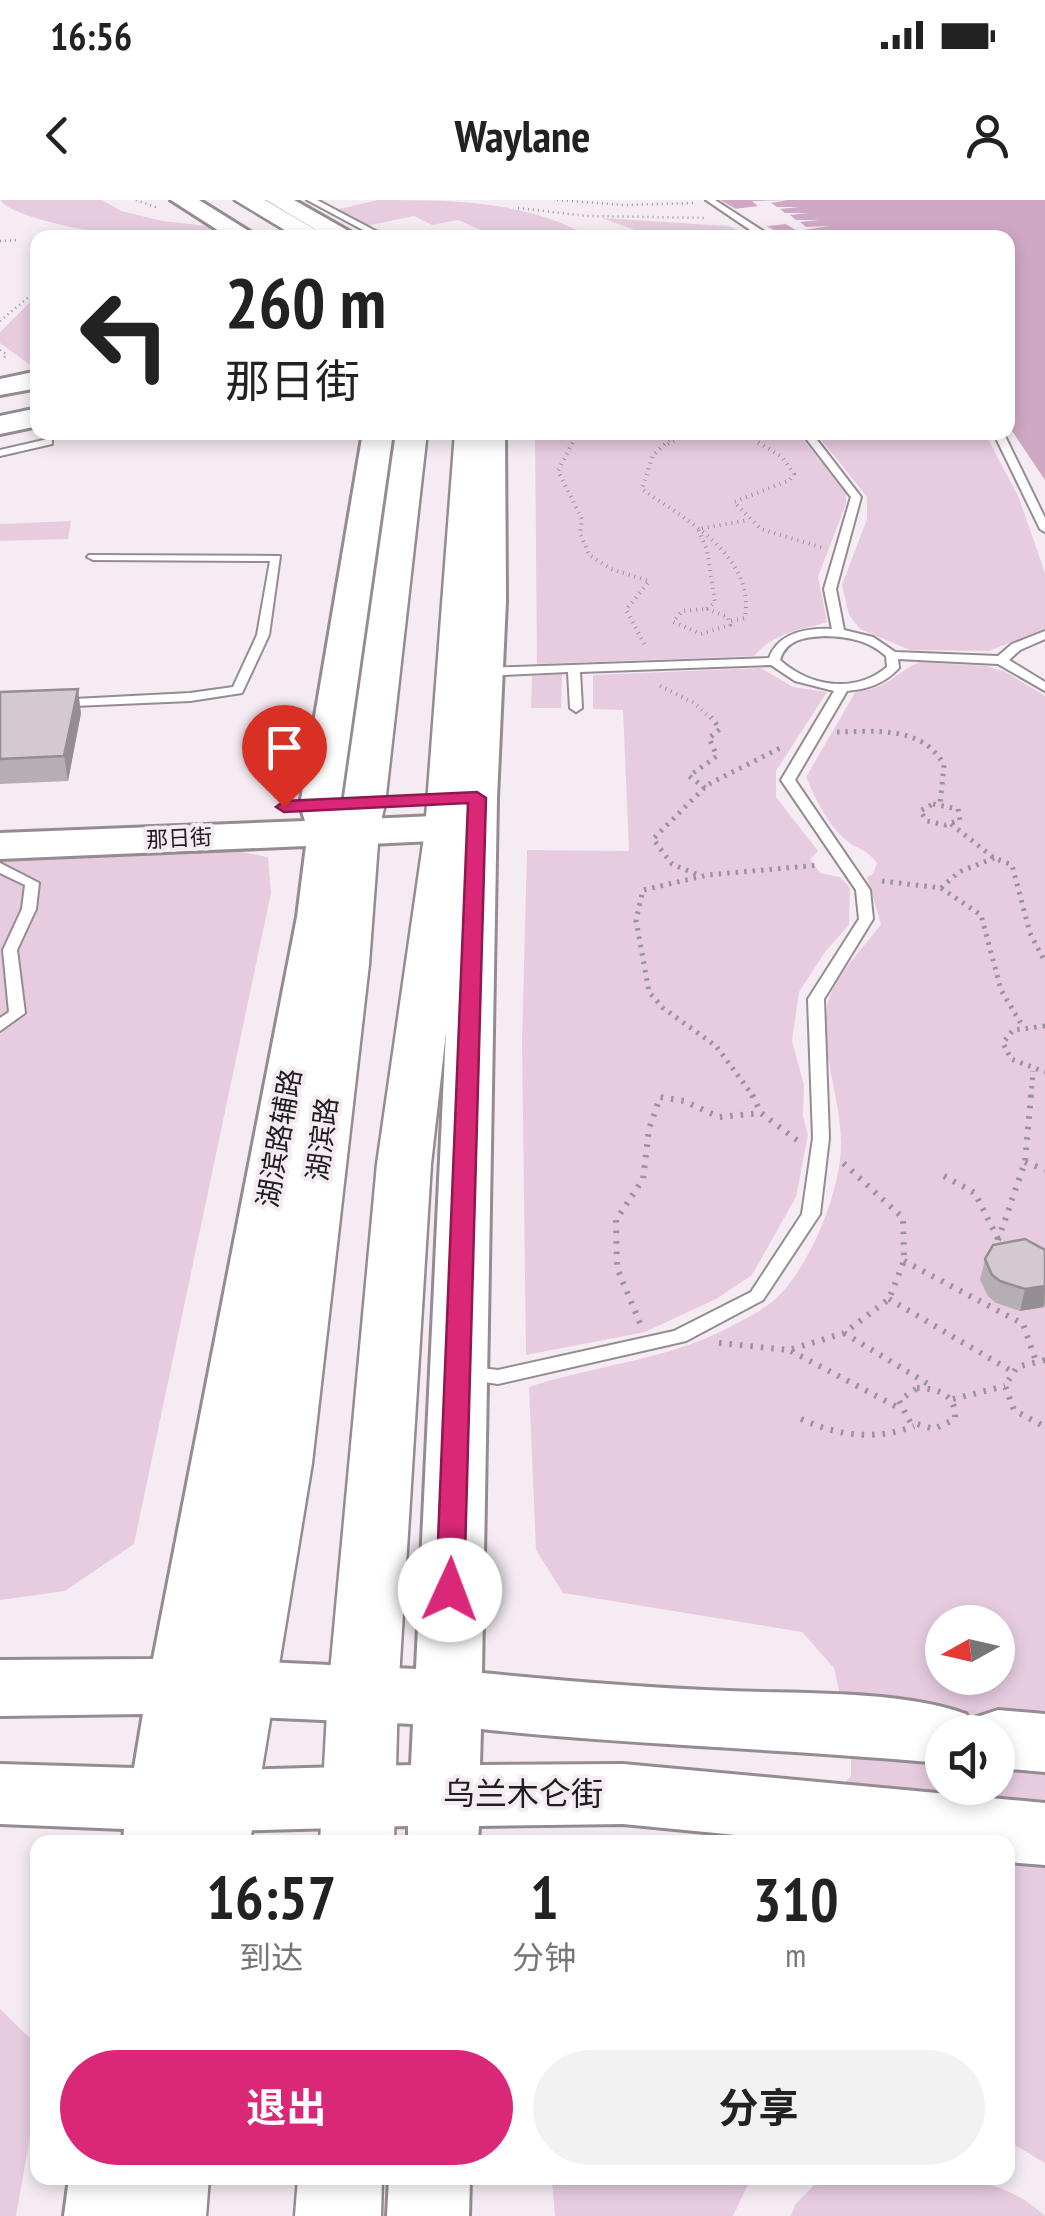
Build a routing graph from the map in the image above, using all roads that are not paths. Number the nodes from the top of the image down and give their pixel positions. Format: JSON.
{"nodes":[{"id":1,"x":182,"y":200,"type":"edge"},
{"id":2,"x":210,"y":200,"type":"edge"},
{"id":3,"x":247,"y":200,"type":"edge"},
{"id":4,"x":277,"y":200,"type":"edge"},
{"id":5,"x":310,"y":200,"type":"edge"},
{"id":6,"x":711,"y":200,"type":"edge"},
{"id":7,"x":234,"y":230,"type":"edge"},
{"id":8,"x":265,"y":230,"type":"edge"},
{"id":9,"x":303,"y":230,"type":"edge"},
{"id":10,"x":334,"y":230,"type":"edge"},
{"id":11,"x":370,"y":230,"type":"edge"},
{"id":12,"x":754,"y":230,"type":"edge"},
{"id":13,"x":2,"y":375,"type":"edge"},
{"id":14,"x":30,"y":378,"type":"edge"},
{"id":15,"x":30,"y":391,"type":"edge"},
{"id":16,"x":0,"y":397,"type":"edge"},
{"id":17,"x":30,"y":407,"type":"edge"},
{"id":18,"x":0,"y":413,"type":"edge"},
{"id":19,"x":0,"y":424,"type":"edge"},
{"id":20,"x":30,"y":427,"type":"edge"},
{"id":21,"x":30,"y":436,"type":"edge"},
{"id":22,"x":377,"y":440,"type":"edge"},
{"id":23,"x":411,"y":440,"type":"edge"},
{"id":24,"x":471,"y":440,"type":"edge"},
{"id":25,"x":490,"y":440,"type":"edge"},
{"id":26,"x":812,"y":440,"type":"edge"},
{"id":27,"x":1002,"y":440,"type":"edge"},
{"id":28,"x":0,"y":453,"type":"edge"},
{"id":29,"x":1045,"y":529,"type":"edge"},
{"id":30,"x":93,"y":557,"type":"dead end"},
{"id":31,"x":839,"y":633,"type":"junction"},
{"id":32,"x":1045,"y":635,"type":"edge"},
{"id":33,"x":892,"y":654,"type":"junction"},
{"id":34,"x":1001,"y":660,"type":"junction"},
{"id":35,"x":774,"y":661,"type":"junction"},
{"id":36,"x":574,"y":669,"type":"junction"},
{"id":37,"x":484,"y":672,"type":"junction"},
{"id":38,"x":843,"y":686,"type":"junction"},
{"id":39,"x":1045,"y":687,"type":"edge"},
{"id":40,"x":38,"y":704,"type":"edge"},
{"id":41,"x":576,"y":708,"type":"dead end"},
{"id":42,"x":463,"y":814,"type":"junction"},
{"id":43,"x":342,"y":818,"type":"junction"},
{"id":44,"x":0,"y":819,"type":"edge"},
{"id":45,"x":0,"y":846,"type":"edge"},
{"id":46,"x":0,"y":867,"type":"edge"},
{"id":47,"x":0,"y":1026,"type":"edge"},
{"id":48,"x":458,"y":1373,"type":"junction"},
{"id":49,"x":0,"y":1670,"type":"edge"},
{"id":50,"x":31,"y":1688,"type":"edge"},
{"id":51,"x":210,"y":1688,"type":"junction"},
{"id":52,"x":363,"y":1694,"type":"junction"},
{"id":53,"x":446,"y":1698,"type":"junction"},
{"id":54,"x":925,"y":1732,"type":"edge"},
{"id":55,"x":1015,"y":1740,"type":"edge"},
{"id":56,"x":1045,"y":1743,"type":"edge"},
{"id":57,"x":0,"y":1794,"type":"edge"},
{"id":58,"x":72,"y":1799,"type":"junction"},
{"id":59,"x":358,"y":1819,"type":"edge"},
{"id":60,"x":444,"y":1819,"type":"edge"},
{"id":61,"x":188,"y":1822,"type":"edge"},
{"id":62,"x":0,"y":1828,"type":"edge"},
{"id":63,"x":1045,"y":1834,"type":"edge"},
{"id":64,"x":109,"y":2185,"type":"edge"},
{"id":65,"x":166,"y":2185,"type":"edge"},
{"id":66,"x":340,"y":2185,"type":"edge"},
{"id":67,"x":430,"y":2185,"type":"edge"},
{"id":68,"x":105,"y":2216,"type":"edge"},
{"id":69,"x":163,"y":2216,"type":"edge"},
{"id":70,"x":338,"y":2216,"type":"edge"},
{"id":71,"x":428,"y":2216,"type":"edge"}],
"edges":[{"from":1,"to":7,"type":"street"},
{"from":2,"to":8,"type":"main road"},
{"from":3,"to":9,"type":"main road"},
{"from":4,"to":10,"type":"street"},
{"from":5,"to":11,"type":"lane"},
{"from":6,"to":12,"type":"lane"},
{"from":13,"to":14,"type":"street"},
{"from":15,"to":16,"type":"street"},
{"from":17,"to":18,"type":"street"},
{"from":19,"to":20,"type":"street"},
{"from":21,"to":28,"type":"lane"},
{"from":22,"to":43,"type":"street"},
{"from":23,"to":43,"type":"main road","name":"湖滨路"},
{"from":24,"to":42,"type":"main road"},
{"from":25,"to":37,"type":"street"},
{"from":26,"to":31,"type":"lane"},
{"from":27,"to":29,"type":"lane"},
{"from":30,"to":40,"type":"lane"},
{"from":31,"to":33,"type":"lane"},
{"from":31,"to":35,"type":"lane"},
{"from":32,"to":34,"type":"lane"},
{"from":33,"to":34,"type":"lane"},
{"from":33,"to":38,"type":"lane"},
{"from":34,"to":39,"type":"lane"},
{"from":35,"to":36,"type":"lane"},
{"from":35,"to":38,"type":"lane"},
{"from":36,"to":37,"type":"lane"},
{"from":36,"to":41,"type":"lane"},
{"from":37,"to":42,"type":"street"},
{"from":38,"to":48,"type":"lane"},
{"from":42,"to":43,"type":"street","name":"那日街"},
{"from":42,"to":48,"type":"street"},
{"from":42,"to":52,"type":"main road"},
{"from":43,"to":44,"type":"street","name":"那日街"},
{"from":43,"to":45,"type":"street","name":"那日街"},
{"from":43,"to":51,"type":"main road","name":"湖滨路"},
{"from":46,"to":47,"type":"lane"},
{"from":48,"to":53,"type":"street"},
{"from":49,"to":50,"type":"street"},
{"from":50,"to":51,"type":"street"},
{"from":51,"to":52,"type":"street"},
{"from":51,"to":61,"type":"main road","name":"湖滨路"},
{"from":52,"to":53,"type":"street"},
{"from":52,"to":59,"type":"main road"},
{"from":53,"to":54,"type":"street"},
{"from":53,"to":60,"type":"street"},
{"from":55,"to":56,"type":"street"},
{"from":57,"to":58,"type":"street","name":"乌兰木仑街"},
{"from":58,"to":61,"type":"street","name":"乌兰木仑街"},
{"from":58,"to":62,"type":"street"},
{"from":59,"to":60,"type":"street","name":"乌兰木仑街"},
{"from":59,"to":61,"type":"street","name":"乌兰木仑街"},
{"from":60,"to":63,"type":"street","name":"乌兰木仑街"},
{"from":64,"to":68,"type":"street"},
{"from":65,"to":69,"type":"main road"},
{"from":66,"to":70,"type":"main road"},
{"from":67,"to":71,"type":"street"}]}
